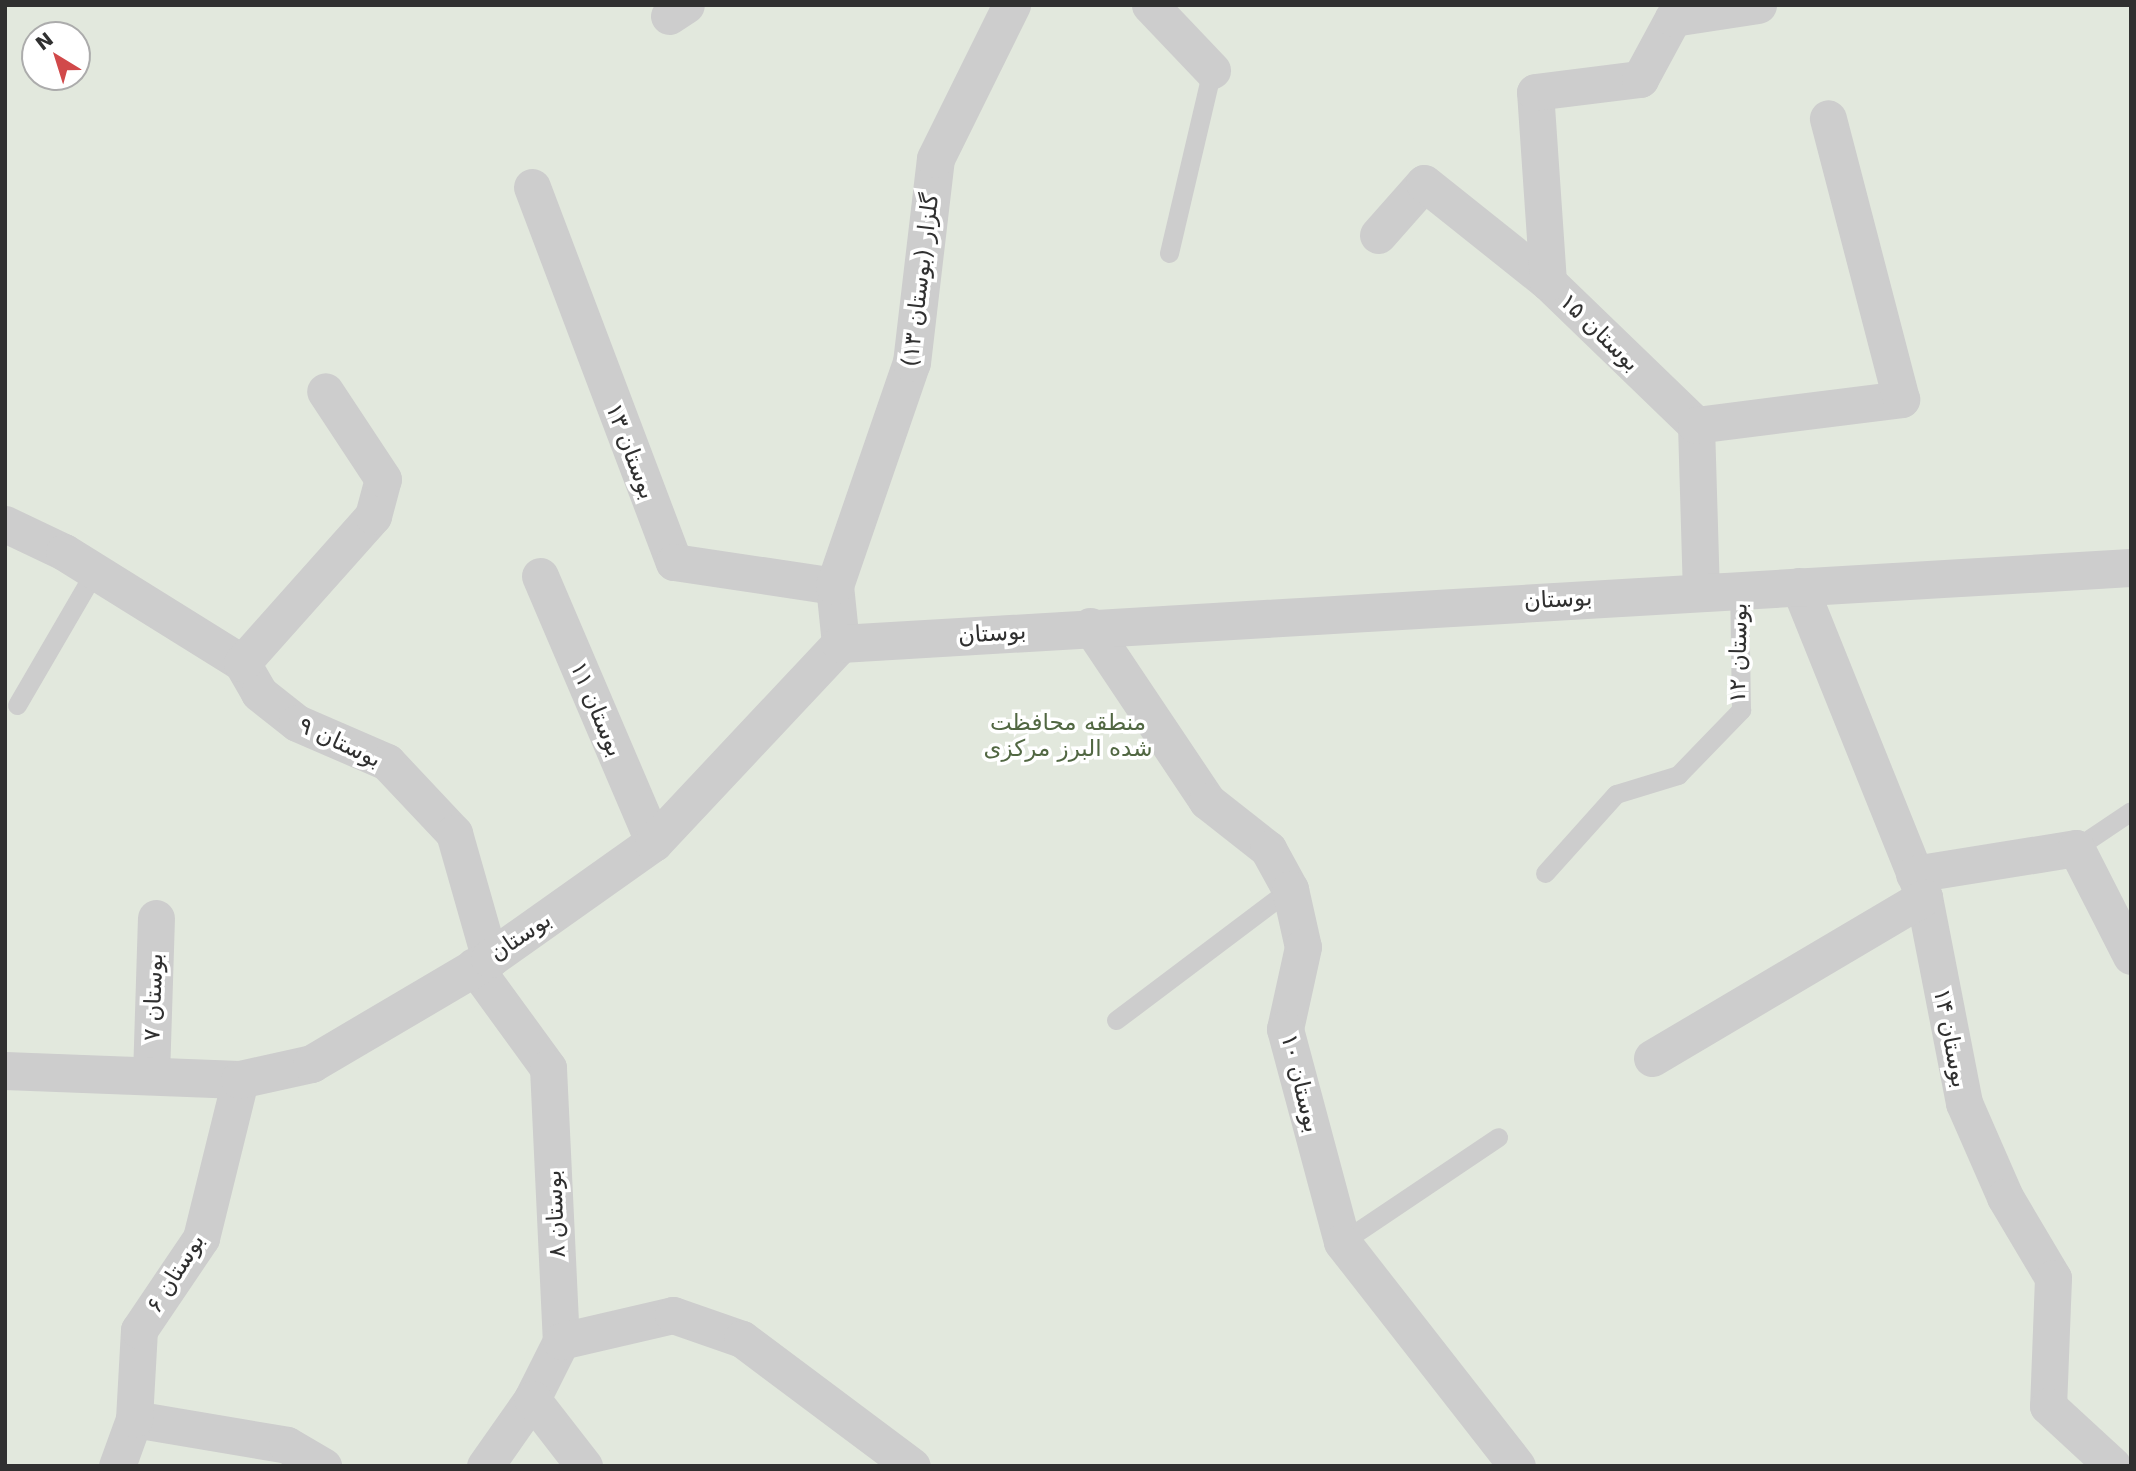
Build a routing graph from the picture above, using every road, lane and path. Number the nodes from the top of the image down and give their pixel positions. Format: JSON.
{"nodes":[{"id":1,"x":1012,"y":5,"type":"edge"},
{"id":2,"x":1150,"y":5,"type":"edge"},
{"id":3,"x":1758,"y":5,"type":"edge"},
{"id":4,"x":1212,"y":70,"type":"joint"},
{"id":5,"x":1828,"y":118,"type":"dead end"},
{"id":6,"x":531,"y":187,"type":"dead end"},
{"id":7,"x":1378,"y":235,"type":"dead end"},
{"id":8,"x":1168,"y":253,"type":"dead end"},
{"id":9,"x":1548,"y":282,"type":"junction"},
{"id":10,"x":325,"y":391,"type":"dead end"},
{"id":11,"x":1696,"y":425,"type":"junction"},
{"id":12,"x":5,"y":524,"type":"edge"},
{"id":13,"x":2131,"y":568,"type":"edge"},
{"id":14,"x":96,"y":571,"type":"junction"},
{"id":15,"x":540,"y":576,"type":"dead end"},
{"id":16,"x":835,"y":586,"type":"junction"},
{"id":17,"x":1799,"y":586,"type":"junction"},
{"id":18,"x":1739,"y":588,"type":"junction"},
{"id":19,"x":1701,"y":591,"type":"junction"},
{"id":20,"x":1090,"y":626,"type":"junction"},
{"id":21,"x":841,"y":644,"type":"junction"},
{"id":22,"x":242,"y":663,"type":"junction"},
{"id":23,"x":17,"y":705,"type":"dead end"},
{"id":24,"x":2131,"y":811,"type":"edge"},
{"id":25,"x":654,"y":843,"type":"junction"},
{"id":26,"x":2076,"y":848,"type":"junction"},
{"id":27,"x":1545,"y":873,"type":"dead end"},
{"id":28,"x":1919,"y":886,"type":"junction"},
{"id":29,"x":1290,"y":889,"type":"junction"},
{"id":30,"x":156,"y":918,"type":"dead end"},
{"id":31,"x":2131,"y":956,"type":"edge"},
{"id":32,"x":482,"y":962,"type":"junction"},
{"id":33,"x":1116,"y":1020,"type":"dead end"},
{"id":34,"x":1652,"y":1058,"type":"dead end"},
{"id":35,"x":5,"y":1071,"type":"edge"},
{"id":36,"x":150,"y":1076,"type":"junction"},
{"id":37,"x":240,"y":1080,"type":"junction"},
{"id":38,"x":1498,"y":1137,"type":"dead end"},
{"id":39,"x":1342,"y":1242,"type":"junction"},
{"id":40,"x":561,"y":1341,"type":"junction"},
{"id":41,"x":532,"y":1399,"type":"junction"},
{"id":42,"x":134,"y":1419,"type":"junction"},
{"id":43,"x":117,"y":1466,"type":"edge"},
{"id":44,"x":323,"y":1466,"type":"edge"},
{"id":45,"x":485,"y":1466,"type":"edge"},
{"id":46,"x":584,"y":1466,"type":"edge"},
{"id":47,"x":912,"y":1466,"type":"edge"},
{"id":48,"x":1517,"y":1466,"type":"edge"},
{"id":49,"x":2113,"y":1466,"type":"edge"}],
"edges":[{"from":1,"to":16,"type":"street","name":"گلزار (بوستان ۱۳)"},
{"from":2,"to":4,"type":"street"},
{"from":3,"to":9,"type":"street"},
{"from":4,"to":8,"type":"lane"},
{"from":5,"to":11,"type":"street"},
{"from":6,"to":16,"type":"street","name":"بوستان ۱۳"},
{"from":7,"to":9,"type":"street","name":"بوستان ۱۵"},
{"from":9,"to":11,"type":"street","name":"بوستان ۱۵"},
{"from":10,"to":22,"type":"street"},
{"from":11,"to":19,"type":"street"},
{"from":12,"to":14,"type":"street","name":"بوستان ۹"},
{"from":13,"to":17,"type":"street","name":"بوستان"},
{"from":14,"to":22,"type":"street","name":"بوستان ۹"},
{"from":14,"to":23,"type":"lane"},
{"from":15,"to":25,"type":"street","name":"بوستان ۱۱"},
{"from":16,"to":21,"type":"street","name":"گلزار (بوستان ۱۳)"},
{"from":17,"to":18,"type":"street","name":"بوستان"},
{"from":17,"to":28,"type":"street","name":"بوستان ۱۴"},
{"from":18,"to":19,"type":"street","name":"بوستان"},
{"from":18,"to":27,"type":"lane","name":"بوستان ۱۲"},
{"from":19,"to":20,"type":"street","name":"بوستان"},
{"from":20,"to":21,"type":"street","name":"بوستان"},
{"from":20,"to":29,"type":"street","name":"بوستان ۱۰"},
{"from":21,"to":25,"type":"street","name":"بوستان"},
{"from":22,"to":32,"type":"street","name":"بوستان ۹"},
{"from":24,"to":26,"type":"lane"},
{"from":25,"to":32,"type":"street","name":"بوستان"},
{"from":26,"to":28,"type":"street"},
{"from":26,"to":31,"type":"street"},
{"from":28,"to":34,"type":"street"},
{"from":28,"to":49,"type":"street","name":"بوستان ۱۴"},
{"from":29,"to":33,"type":"lane"},
{"from":29,"to":39,"type":"street","name":"بوستان ۱۰"},
{"from":30,"to":36,"type":"street","name":"بوستان ۷"},
{"from":32,"to":37,"type":"street","name":"بوستان"},
{"from":32,"to":40,"type":"street","name":"بوستان ۸"},
{"from":35,"to":36,"type":"street","name":"بوستان"},
{"from":36,"to":37,"type":"street","name":"بوستان"},
{"from":37,"to":42,"type":"street","name":"بوستان ۶"},
{"from":38,"to":39,"type":"lane"},
{"from":39,"to":48,"type":"street","name":"بوستان ۱۰"},
{"from":40,"to":41,"type":"street","name":"بوستان ۸"},
{"from":40,"to":47,"type":"street"},
{"from":41,"to":45,"type":"street","name":"بوستان ۸"},
{"from":41,"to":46,"type":"street"},
{"from":42,"to":43,"type":"street","name":"بوستان ۶"},
{"from":42,"to":44,"type":"street"}]}
